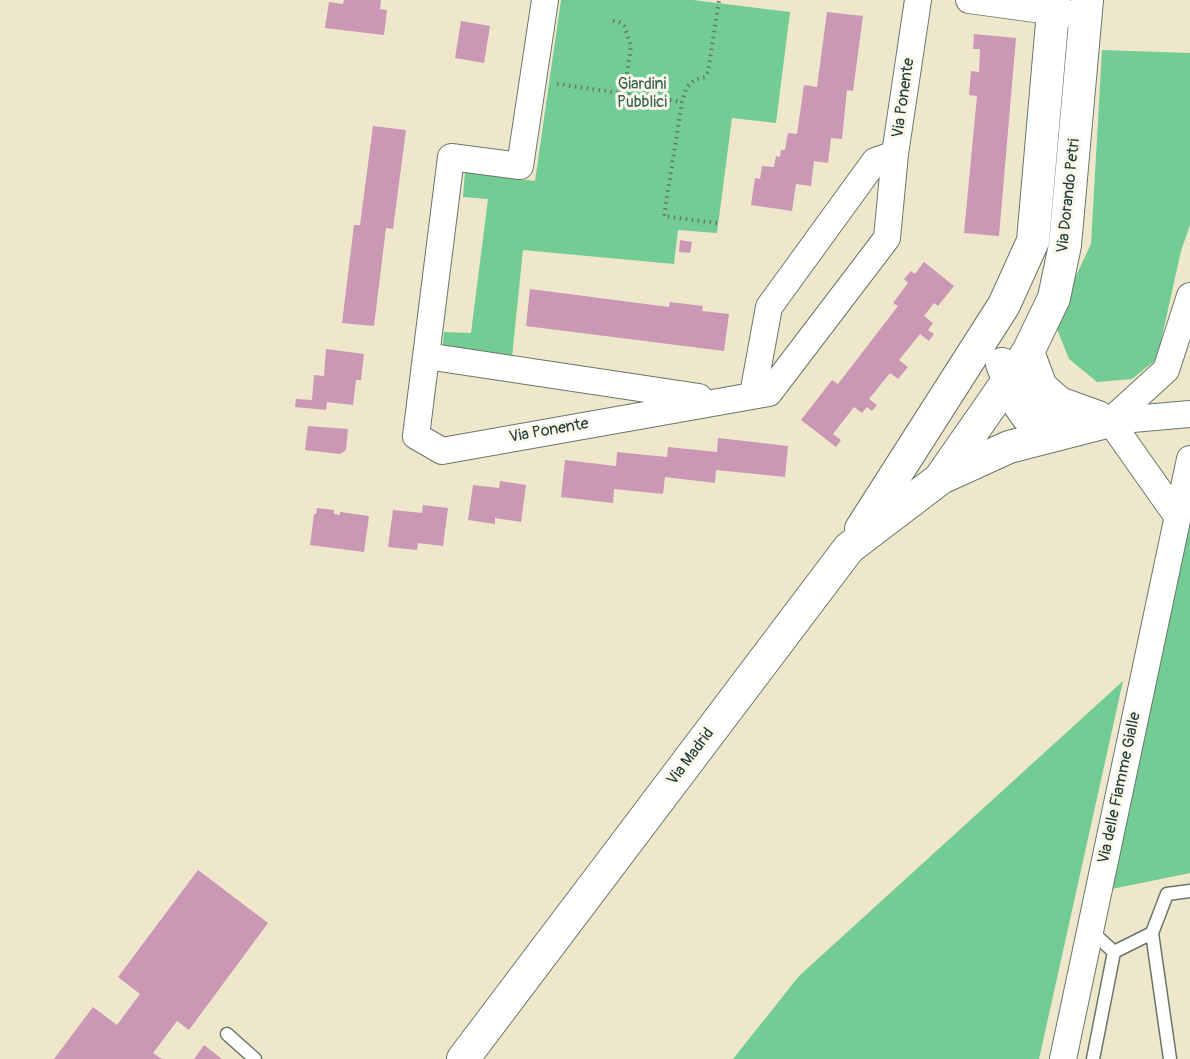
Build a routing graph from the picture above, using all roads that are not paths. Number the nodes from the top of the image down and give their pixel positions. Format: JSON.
{"nodes":[{"id":1,"x":545,"y":0,"type":"edge"},
{"id":2,"x":918,"y":0,"type":"edge"},
{"id":3,"x":969,"y":0,"type":"edge"},
{"id":4,"x":1053,"y":7,"type":"edge"},
{"id":5,"x":1086,"y":8,"type":"edge"},
{"id":6,"x":895,"y":154,"type":"junction"},
{"id":7,"x":1033,"y":241,"type":"junction"},
{"id":8,"x":1190,"y":296,"type":"edge"},
{"id":9,"x":1028,"y":352,"type":"junction"},
{"id":10,"x":426,"y":356,"type":"junction"},
{"id":11,"x":1008,"y":381,"type":"junction"},
{"id":12,"x":753,"y":394,"type":"junction"},
{"id":13,"x":720,"y":400,"type":"junction"},
{"id":14,"x":1190,"y":414,"type":"edge"},
{"id":15,"x":1110,"y":421,"type":"junction"},
{"id":16,"x":1190,"y":459,"type":"edge"},
{"id":17,"x":895,"y":476,"type":"junction"},
{"id":18,"x":941,"y":478,"type":"junction"},
{"id":19,"x":1177,"y":516,"type":"junction"},
{"id":20,"x":849,"y":548,"type":"junction"},
{"id":21,"x":1190,"y":891,"type":"edge"},
{"id":22,"x":1090,"y":931,"type":"junction"},
{"id":23,"x":1152,"y":933,"type":"junction"},
{"id":24,"x":1114,"y":952,"type":"junction"},
{"id":25,"x":227,"y":1034,"type":"dead end"},
{"id":26,"x":255,"y":1059,"type":"edge"},
{"id":27,"x":463,"y":1059,"type":"edge"},
{"id":28,"x":1063,"y":1059,"type":"edge"},
{"id":29,"x":1094,"y":1059,"type":"edge"},
{"id":30,"x":1170,"y":1059,"type":"edge"}],
"edges":[{"from":1,"to":10,"type":"street","name":"Via Ponente"},
{"from":2,"to":6,"type":"street","name":"Via Ponente"},
{"from":3,"to":4,"type":"street"},
{"from":4,"to":5,"type":"street"},
{"from":4,"to":7,"type":"street","name":"Via Dorando Petri"},
{"from":5,"to":9,"type":"street","name":"Via Dorando Petri"},
{"from":6,"to":12,"type":"street"},
{"from":6,"to":12,"type":"street","name":"Via Ponente"},
{"from":7,"to":11,"type":"street","name":"Via Dorando Petri"},
{"from":7,"to":17,"type":"street","name":"Via Dorando Petri"},
{"from":8,"to":15,"type":"street"},
{"from":9,"to":11,"type":"street","name":"Via Dorando Petri"},
{"from":9,"to":15,"type":"street"},
{"from":10,"to":13,"type":"street"},
{"from":10,"to":13,"type":"street","name":"Via Ponente"},
{"from":11,"to":15,"type":"street"},
{"from":11,"to":17,"type":"street","name":"Via Dorando Petri"},
{"from":11,"to":18,"type":"street","name":"Via Dorando Petri"},
{"from":12,"to":13,"type":"street","name":"Via Ponente"},
{"from":14,"to":15,"type":"street"},
{"from":15,"to":18,"type":"street"},
{"from":15,"to":19,"type":"street"},
{"from":16,"to":19,"type":"street","name":"Via delle Fiamme Gialle"},
{"from":17,"to":20,"type":"street","name":"Via Dorando Petri"},
{"from":18,"to":20,"type":"street","name":"Via Madrid"},
{"from":19,"to":22,"type":"street","name":"Via delle Fiamme Gialle"},
{"from":20,"to":27,"type":"street","name":"Via Madrid"},
{"from":21,"to":23,"type":"lane"},
{"from":22,"to":24,"type":"lane"},
{"from":22,"to":28,"type":"street","name":"Via delle Fiamme Gialle"},
{"from":23,"to":24,"type":"lane"},
{"from":23,"to":30,"type":"lane"},
{"from":24,"to":29,"type":"lane"},
{"from":25,"to":26,"type":"lane"}]}
